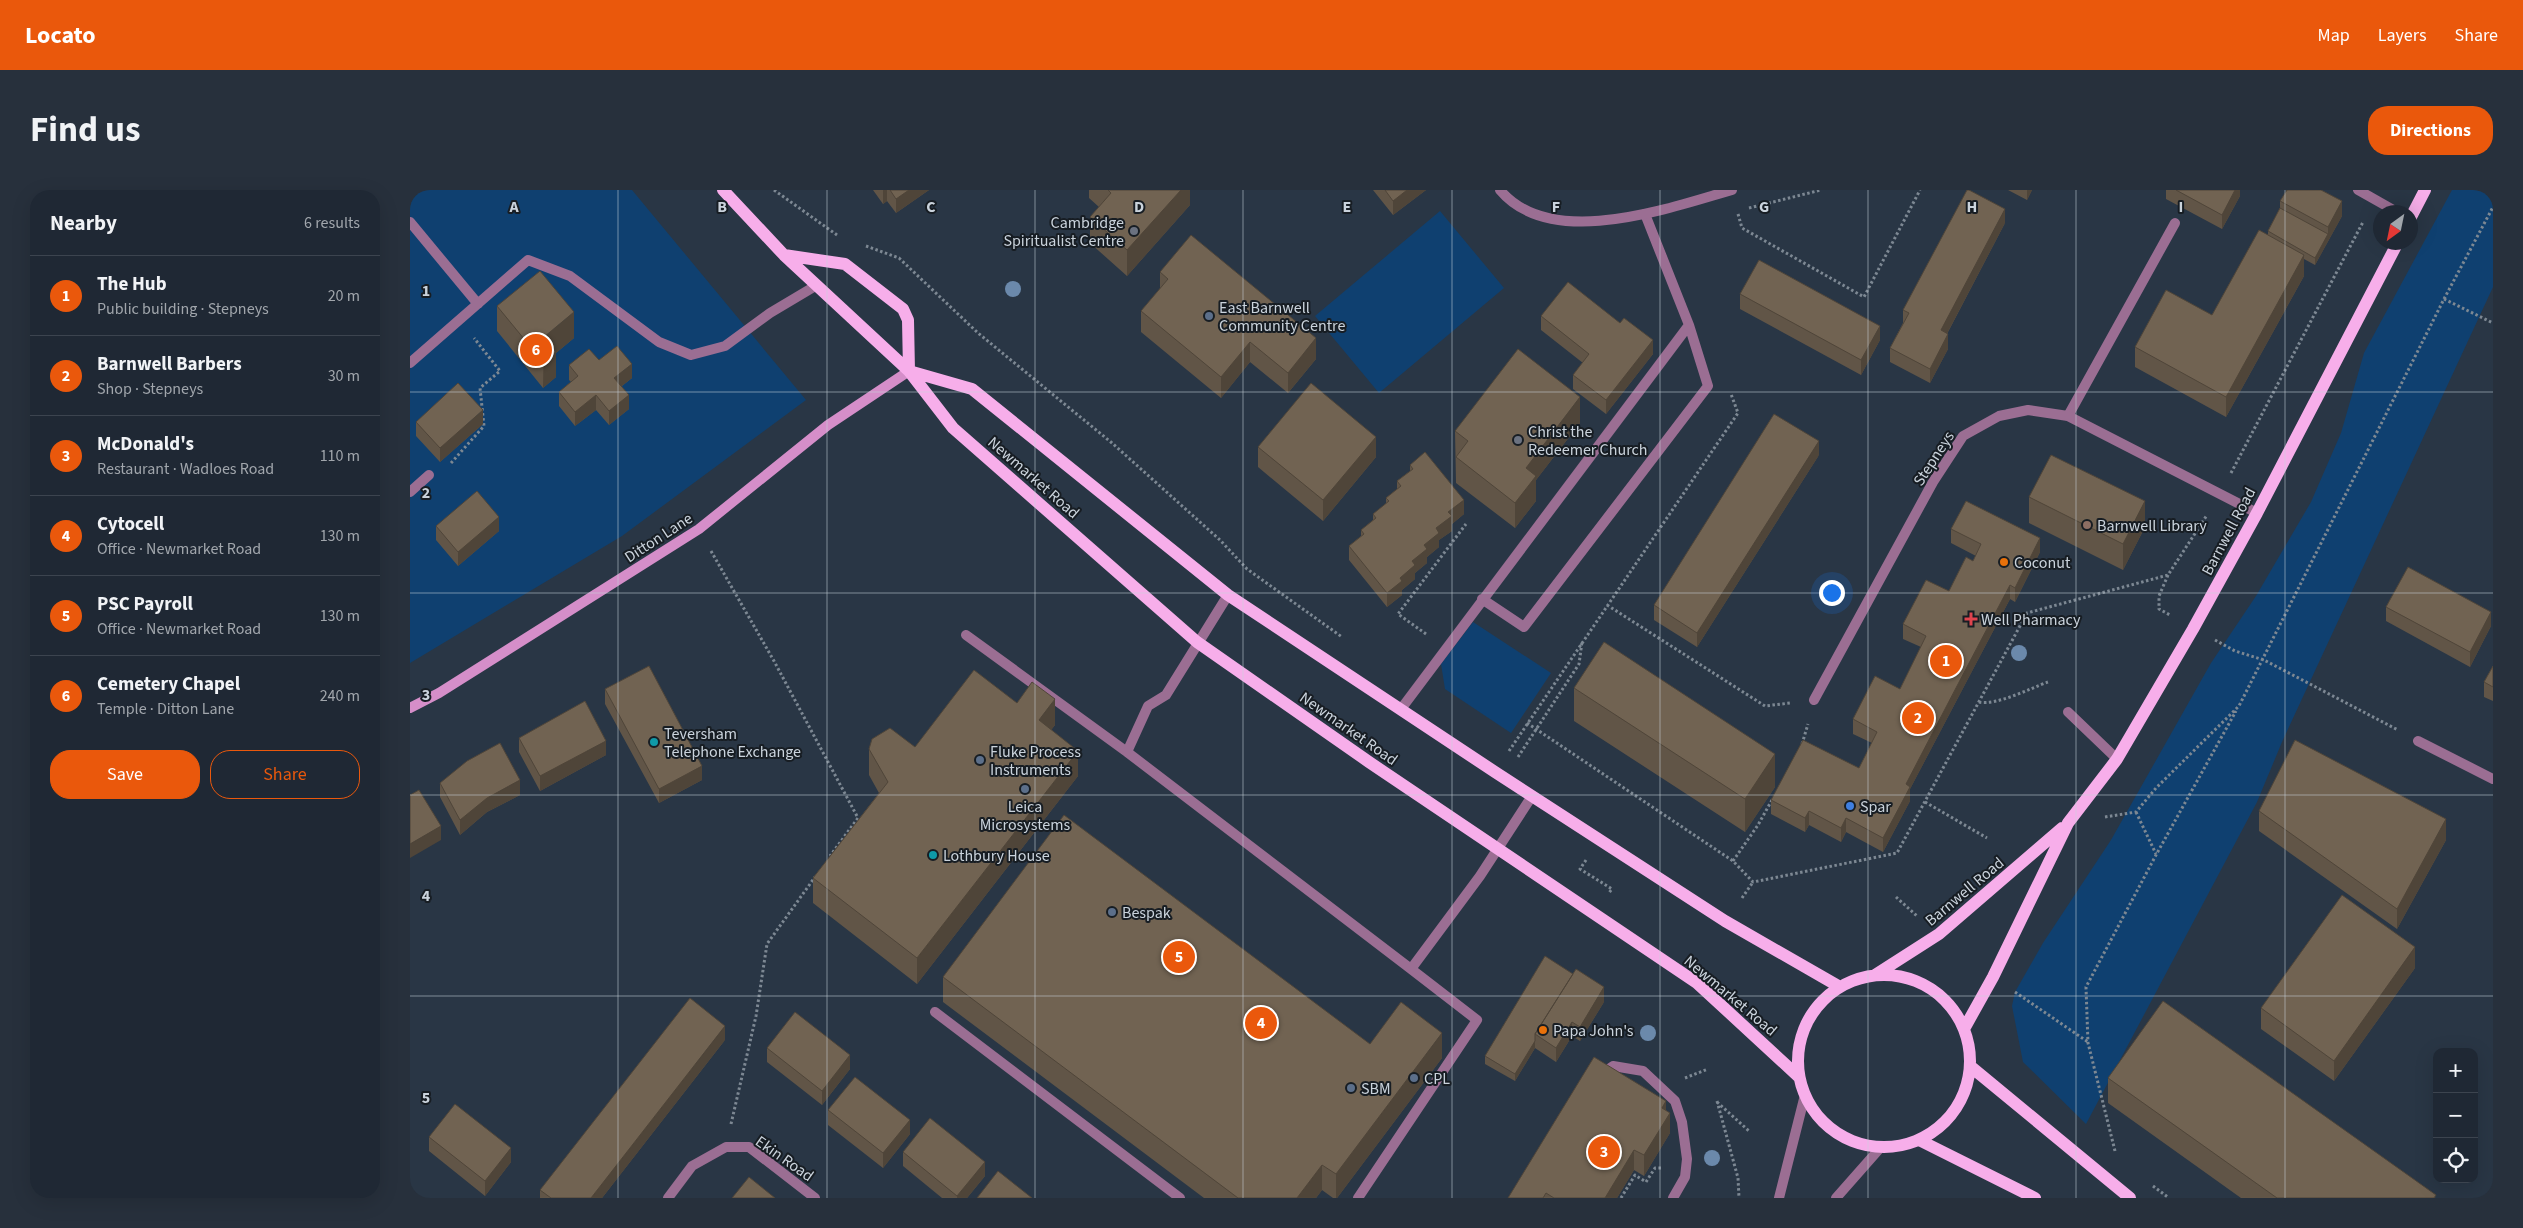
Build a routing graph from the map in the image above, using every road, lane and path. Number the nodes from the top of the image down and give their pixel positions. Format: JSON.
{"nodes":[{"id":1,"x":723,"y":190,"type":"edge"},
{"id":2,"x":774,"y":190,"type":"edge"},
{"id":3,"x":1500,"y":190,"type":"edge"},
{"id":4,"x":1731,"y":190,"type":"edge"},
{"id":5,"x":1920,"y":190,"type":"edge"},
{"id":6,"x":2358,"y":190,"type":"edge"},
{"id":7,"x":2425,"y":190,"type":"edge"},
{"id":8,"x":2375,"y":199,"type":"junction"},
{"id":9,"x":2385,"y":205,"type":"edge"},
{"id":10,"x":2417,"y":205,"type":"edge"},
{"id":11,"x":2493,"y":207,"type":"edge"},
{"id":12,"x":1645,"y":214,"type":"junction"},
{"id":13,"x":410,"y":222,"type":"edge"},
{"id":14,"x":2175,"y":223,"type":"dead end"},
{"id":15,"x":844,"y":237,"type":"dead end"},
{"id":16,"x":862,"y":244,"type":"dead end"},
{"id":17,"x":2394,"y":250,"type":"edge"},
{"id":18,"x":784,"y":255,"type":"junction"},
{"id":19,"x":817,"y":285,"type":"junction"},
{"id":20,"x":2444,"y":300,"type":"junction"},
{"id":21,"x":478,"y":304,"type":"junction"},
{"id":22,"x":459,"y":320,"type":"junction"},
{"id":23,"x":2493,"y":323,"type":"edge"},
{"id":24,"x":1689,"y":325,"type":"junction"},
{"id":25,"x":410,"y":363,"type":"edge"},
{"id":26,"x":909,"y":372,"type":"junction"},
{"id":27,"x":2068,"y":416,"type":"junction"},
{"id":28,"x":429,"y":476,"type":"joint"},
{"id":29,"x":410,"y":492,"type":"edge"},
{"id":30,"x":2220,"y":495,"type":"junction"},
{"id":31,"x":2257,"y":513,"type":"junction"},
{"id":32,"x":1466,"y":524,"type":"dead end"},
{"id":33,"x":699,"y":529,"type":"junction"},
{"id":34,"x":1228,"y":595,"type":"junction"},
{"id":35,"x":1482,"y":599,"type":"junction"},
{"id":36,"x":1607,"y":605,"type":"dead end"},
{"id":37,"x":966,"y":635,"type":"dead end"},
{"id":38,"x":1343,"y":638,"type":"dead end"},
{"id":39,"x":1433,"y":638,"type":"dead end"},
{"id":40,"x":1197,"y":642,"type":"junction"},
{"id":41,"x":2264,"y":660,"type":"junction"},
{"id":42,"x":2048,"y":682,"type":"dead end"},
{"id":43,"x":1814,"y":700,"type":"junction"},
{"id":44,"x":1979,"y":702,"type":"junction"},
{"id":45,"x":2239,"y":706,"type":"junction"},
{"id":46,"x":410,"y":708,"type":"edge"},
{"id":47,"x":1401,"y":709,"type":"junction"},
{"id":48,"x":2068,"y":712,"type":"dead end"},
{"id":49,"x":1526,"y":723,"type":"junction"},
{"id":50,"x":1536,"y":729,"type":"junction"},
{"id":51,"x":2418,"y":741,"type":"joint"},
{"id":52,"x":1500,"y":748,"type":"dead end"},
{"id":53,"x":1127,"y":752,"type":"junction"},
{"id":54,"x":1798,"y":753,"type":"edge"},
{"id":55,"x":1517,"y":759,"type":"dead end"},
{"id":56,"x":2117,"y":759,"type":"junction"},
{"id":57,"x":2493,"y":779,"type":"edge"},
{"id":58,"x":1776,"y":793,"type":"edge"},
{"id":59,"x":1532,"y":796,"type":"junction"},
{"id":60,"x":1925,"y":802,"type":"junction"},
{"id":61,"x":2068,"y":823,"type":"junction"},
{"id":62,"x":1987,"y":838,"type":"dead end"},
{"id":63,"x":1599,"y":840,"type":"junction"},
{"id":64,"x":1498,"y":849,"type":"junction"},
{"id":65,"x":2156,"y":855,"type":"junction"},
{"id":66,"x":829,"y":857,"type":"edge"},
{"id":67,"x":1733,"y":861,"type":"junction"},
{"id":68,"x":818,"y":873,"type":"edge"},
{"id":69,"x":1753,"y":882,"type":"junction"},
{"id":70,"x":1896,"y":897,"type":"dead end"},
{"id":71,"x":1742,"y":898,"type":"dead end"},
{"id":72,"x":1595,"y":914,"type":"junction"},
{"id":73,"x":1917,"y":916,"type":"dead end"},
{"id":74,"x":1411,"y":969,"type":"junction"},
{"id":75,"x":1875,"y":975,"type":"junction"},
{"id":76,"x":1840,"y":987,"type":"junction"},
{"id":77,"x":2015,"y":992,"type":"dead end"},
{"id":78,"x":935,"y":1012,"type":"dead end"},
{"id":79,"x":1964,"y":1030,"type":"junction"},
{"id":80,"x":2088,"y":1043,"type":"junction"},
{"id":81,"x":1970,"y":1066,"type":"junction"},
{"id":82,"x":1799,"y":1077,"type":"junction"},
{"id":83,"x":1592,"y":1086,"type":"edge"},
{"id":84,"x":1805,"y":1095,"type":"junction"},
{"id":85,"x":1750,"y":1131,"type":"dead end"},
{"id":86,"x":1919,"y":1140,"type":"junction"},
{"id":87,"x":726,"y":1147,"type":"junction"},
{"id":88,"x":1881,"y":1147,"type":"junction"},
{"id":89,"x":2117,"y":1160,"type":"dead end"},
{"id":90,"x":2147,"y":1182,"type":"dead end"},
{"id":91,"x":668,"y":1198,"type":"edge"},
{"id":92,"x":815,"y":1198,"type":"edge"},
{"id":93,"x":1180,"y":1198,"type":"edge"},
{"id":94,"x":1358,"y":1198,"type":"edge"},
{"id":95,"x":1673,"y":1198,"type":"edge"},
{"id":96,"x":1739,"y":1198,"type":"edge"},
{"id":97,"x":1779,"y":1198,"type":"edge"},
{"id":98,"x":1836,"y":1198,"type":"edge"},
{"id":99,"x":2035,"y":1198,"type":"edge"},
{"id":100,"x":2130,"y":1198,"type":"edge"},
{"id":101,"x":2169,"y":1198,"type":"edge"}],
"edges":[{"from":1,"to":18,"type":"main road","name":"Newmarket Road"},
{"from":2,"to":15,"type":"path"},
{"from":3,"to":12,"type":"street"},
{"from":4,"to":5,"type":"path"},
{"from":4,"to":12,"type":"street"},
{"from":6,"to":8,"type":"street"},
{"from":7,"to":10,"type":"main road"},
{"from":8,"to":9,"type":"street"},
{"from":8,"to":30,"type":"path"},
{"from":11,"to":20,"type":"path"},
{"from":12,"to":24,"type":"street"},
{"from":13,"to":21,"type":"street"},
{"from":14,"to":27,"type":"street"},
{"from":16,"to":38,"type":"path"},
{"from":17,"to":31,"type":"main road","name":"Barnwell Road"},
{"from":18,"to":19,"type":"main road","name":"Newmarket Road"},
{"from":18,"to":26,"type":"main road"},
{"from":19,"to":21,"type":"street"},
{"from":19,"to":26,"type":"main road","name":"Newmarket Road"},
{"from":20,"to":23,"type":"path"},
{"from":20,"to":41,"type":"path"},
{"from":21,"to":22,"type":"street"},
{"from":22,"to":25,"type":"street"},
{"from":22,"to":28,"type":"path"},
{"from":24,"to":35,"type":"street"},
{"from":24,"to":35,"type":"street"},
{"from":26,"to":33,"type":"main road","name":"Ditton Lane"},
{"from":26,"to":34,"type":"main road","name":"Newmarket Road"},
{"from":26,"to":40,"type":"main road","name":"Newmarket Road"},
{"from":27,"to":30,"type":"street","name":"Stepneys"},
{"from":27,"to":43,"type":"street","name":"Stepneys"},
{"from":28,"to":29,"type":"street"},
{"from":30,"to":31,"type":"street","name":"Stepneys"},
{"from":30,"to":44,"type":"path"},
{"from":31,"to":56,"type":"main road","name":"Barnwell Road"},
{"from":32,"to":39,"type":"path"},
{"from":33,"to":46,"type":"main road","name":"Ditton Lane"},
{"from":33,"to":66,"type":"path"},
{"from":34,"to":40,"type":"street"},
{"from":34,"to":47,"type":"main road","name":"Newmarket Road"},
{"from":35,"to":47,"type":"street"},
{"from":36,"to":43,"type":"path"},
{"from":37,"to":53,"type":"street"},
{"from":40,"to":53,"type":"street"},
{"from":40,"to":64,"type":"main road","name":"Newmarket Road"},
{"from":41,"to":45,"type":"path"},
{"from":41,"to":51,"type":"path"},
{"from":42,"to":44,"type":"path"},
{"from":43,"to":54,"type":"path"},
{"from":44,"to":60,"type":"path"},
{"from":45,"to":65,"type":"path"},
{"from":45,"to":65,"type":"path"},
{"from":47,"to":59,"type":"main road","name":"Newmarket Road"},
{"from":48,"to":56,"type":"street"},
{"from":49,"to":50,"type":"path"},
{"from":49,"to":50,"type":"path"},
{"from":49,"to":52,"type":"path"},
{"from":50,"to":55,"type":"path"},
{"from":50,"to":67,"type":"path"},
{"from":51,"to":57,"type":"street"},
{"from":53,"to":74,"type":"street"},
{"from":56,"to":61,"type":"main road","name":"Barnwell Road"},
{"from":58,"to":67,"type":"path"},
{"from":59,"to":63,"type":"main road","name":"Newmarket Road"},
{"from":59,"to":64,"type":"street"},
{"from":60,"to":62,"type":"path"},
{"from":60,"to":69,"type":"path"},
{"from":61,"to":75,"type":"main road","name":"Barnwell Road"},
{"from":61,"to":79,"type":"main road","name":"Barnwell Road"},
{"from":63,"to":72,"type":"path"},
{"from":63,"to":76,"type":"main road","name":"Newmarket Road"},
{"from":64,"to":72,"type":"main road","name":"Newmarket Road"},
{"from":64,"to":74,"type":"street"},
{"from":65,"to":80,"type":"path"},
{"from":67,"to":69,"type":"path"},
{"from":68,"to":87,"type":"path"},
{"from":69,"to":71,"type":"path"},
{"from":70,"to":73,"type":"path"},
{"from":72,"to":82,"type":"main road","name":"Newmarket Road"},
{"from":74,"to":94,"type":"street"},
{"from":75,"to":76,"type":"main road","name":"Newmarket Road"},
{"from":75,"to":79,"type":"main road","name":"Newmarket Road"},
{"from":76,"to":82,"type":"main road","name":"Newmarket Road"},
{"from":77,"to":80,"type":"path"},
{"from":78,"to":93,"type":"street"},
{"from":79,"to":81,"type":"main road","name":"Newmarket Road"},
{"from":80,"to":89,"type":"path"},
{"from":81,"to":86,"type":"main road","name":"Newmarket Road"},
{"from":81,"to":100,"type":"main road"},
{"from":82,"to":84,"type":"main road","name":"Newmarket Road"},
{"from":83,"to":95,"type":"street"},
{"from":84,"to":88,"type":"main road","name":"Newmarket Road"},
{"from":84,"to":97,"type":"street"},
{"from":85,"to":96,"type":"path"},
{"from":86,"to":88,"type":"main road","name":"Newmarket Road"},
{"from":86,"to":99,"type":"main road"},
{"from":87,"to":91,"type":"street"},
{"from":87,"to":92,"type":"street","name":"Ekin Road"},
{"from":88,"to":98,"type":"street"},
{"from":90,"to":101,"type":"path"}]}
